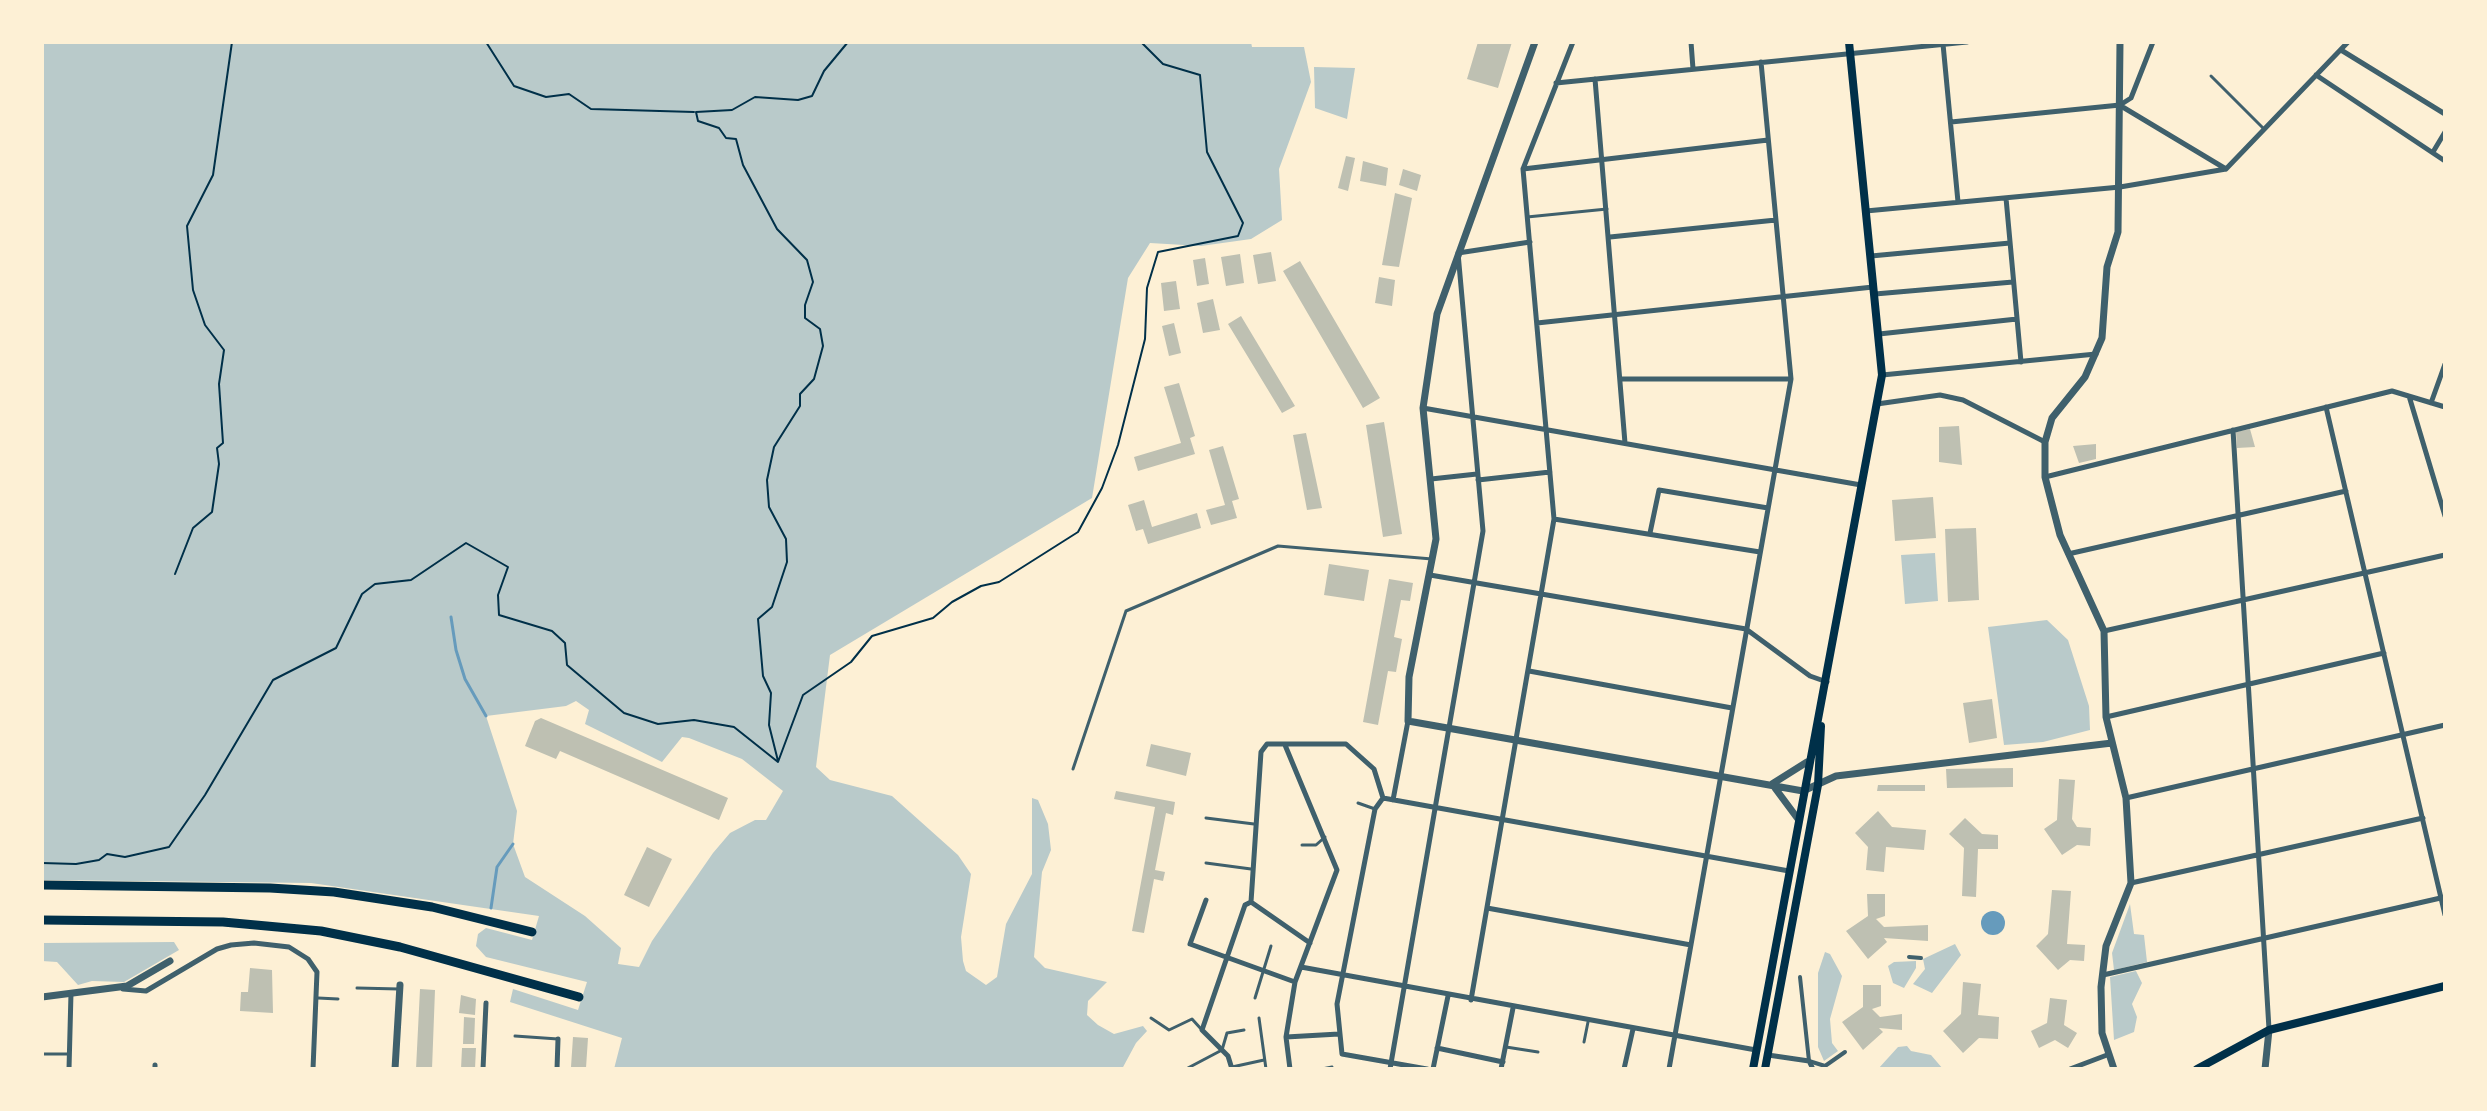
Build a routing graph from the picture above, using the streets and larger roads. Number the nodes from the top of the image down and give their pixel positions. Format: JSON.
{"nodes":[{"id":1,"x":1535,"y":42,"type":"edge"},
{"id":2,"x":1573,"y":42,"type":"edge"},
{"id":3,"x":1691,"y":42,"type":"edge"},
{"id":4,"x":1849,"y":42,"type":"edge"},
{"id":5,"x":1967,"y":42,"type":"edge"},
{"id":6,"x":2120,"y":42,"type":"edge"},
{"id":7,"x":2153,"y":42,"type":"edge"},
{"id":8,"x":2348,"y":42,"type":"edge"},
{"id":9,"x":1943,"y":43,"type":"edge"},
{"id":10,"x":2341,"y":50,"type":"junction"},
{"id":11,"x":1851,"y":54,"type":"junction"},
{"id":12,"x":1761,"y":62,"type":"junction"},
{"id":13,"x":1693,"y":69,"type":"junction"},
{"id":14,"x":2316,"y":75,"type":"junction"},
{"id":15,"x":1595,"y":79,"type":"junction"},
{"id":16,"x":1556,"y":83,"type":"junction"},
{"id":17,"x":2120,"y":105,"type":"junction"},
{"id":18,"x":2445,"y":114,"type":"edge"},
{"id":19,"x":1951,"y":122,"type":"junction"},
{"id":20,"x":2445,"y":132,"type":"edge"},
{"id":21,"x":1768,"y":140,"type":"junction"},
{"id":22,"x":2433,"y":152,"type":"junction"},
{"id":23,"x":1603,"y":160,"type":"junction"},
{"id":24,"x":2445,"y":161,"type":"edge"},
{"id":25,"x":1523,"y":169,"type":"junction"},
{"id":26,"x":2226,"y":169,"type":"junction"},
{"id":27,"x":2120,"y":187,"type":"junction"},
{"id":28,"x":2006,"y":198,"type":"junction"},
{"id":29,"x":1958,"y":202,"type":"junction"},
{"id":30,"x":1866,"y":211,"type":"junction"},
{"id":31,"x":1776,"y":220,"type":"junction"},
{"id":32,"x":1610,"y":237,"type":"junction"},
{"id":33,"x":1530,"y":242,"type":"junction"},
{"id":34,"x":2010,"y":243,"type":"junction"},
{"id":35,"x":1458,"y":253,"type":"junction"},
{"id":36,"x":1871,"y":256,"type":"junction"},
{"id":37,"x":2013,"y":281,"type":"junction"},
{"id":38,"x":1874,"y":291,"type":"junction"},
{"id":39,"x":1783,"y":299,"type":"junction"},
{"id":40,"x":1616,"y":316,"type":"junction"},
{"id":41,"x":2017,"y":319,"type":"junction"},
{"id":42,"x":1537,"y":324,"type":"junction"},
{"id":43,"x":1879,"y":334,"type":"junction"},
{"id":44,"x":2097,"y":354,"type":"junction"},
{"id":45,"x":2021,"y":362,"type":"junction"},
{"id":46,"x":2445,"y":364,"type":"edge"},
{"id":47,"x":1882,"y":375,"type":"junction"},
{"id":48,"x":1620,"y":379,"type":"junction"},
{"id":49,"x":1791,"y":379,"type":"junction"},
{"id":50,"x":2409,"y":396,"type":"junction"},
{"id":51,"x":2431,"y":403,"type":"junction"},
{"id":52,"x":1877,"y":404,"type":"junction"},
{"id":53,"x":2326,"y":407,"type":"junction"},
{"id":54,"x":2445,"y":407,"type":"edge"},
{"id":55,"x":1423,"y":408,"type":"junction"},
{"id":56,"x":1472,"y":416,"type":"junction"},
{"id":57,"x":1546,"y":429,"type":"junction"},
{"id":58,"x":2233,"y":430,"type":"junction"},
{"id":59,"x":2045,"y":442,"type":"junction"},
{"id":60,"x":1625,"y":443,"type":"junction"},
{"id":61,"x":1775,"y":469,"type":"junction"},
{"id":62,"x":1550,"y":472,"type":"junction"},
{"id":63,"x":1478,"y":477,"type":"junction"},
{"id":64,"x":2045,"y":477,"type":"junction"},
{"id":65,"x":1431,"y":479,"type":"junction"},
{"id":66,"x":1862,"y":485,"type":"junction"},
{"id":67,"x":2346,"y":491,"type":"junction"},
{"id":68,"x":1768,"y":508,"type":"junction"},
{"id":69,"x":2238,"y":515,"type":"junction"},
{"id":70,"x":2445,"y":516,"type":"edge"},
{"id":71,"x":1554,"y":519,"type":"junction"},
{"id":72,"x":1650,"y":533,"type":"junction"},
{"id":73,"x":1760,"y":552,"type":"junction"},
{"id":74,"x":2068,"y":554,"type":"junction"},
{"id":75,"x":2445,"y":555,"type":"edge"},
{"id":76,"x":2365,"y":572,"type":"junction"},
{"id":77,"x":1430,"y":575,"type":"junction"},
{"id":78,"x":1475,"y":582,"type":"junction"},
{"id":79,"x":1542,"y":595,"type":"junction"},
{"id":80,"x":2243,"y":600,"type":"junction"},
{"id":81,"x":1746,"y":629,"type":"junction"},
{"id":82,"x":2104,"y":631,"type":"junction"},
{"id":83,"x":2384,"y":653,"type":"junction"},
{"id":84,"x":1529,"y":671,"type":"junction"},
{"id":85,"x":1827,"y":682,"type":"junction"},
{"id":86,"x":2248,"y":686,"type":"junction"},
{"id":87,"x":1732,"y":708,"type":"junction"},
{"id":88,"x":1822,"y":713,"type":"junction"},
{"id":89,"x":2106,"y":717,"type":"junction"},
{"id":90,"x":1408,"y":721,"type":"junction"},
{"id":91,"x":2445,"y":725,"type":"edge"},
{"id":92,"x":1450,"y":728,"type":"junction"},
{"id":93,"x":2403,"y":734,"type":"junction"},
{"id":94,"x":1517,"y":740,"type":"junction"},
{"id":95,"x":2112,"y":743,"type":"junction"},
{"id":96,"x":1285,"y":745,"type":"junction"},
{"id":97,"x":1807,"y":762,"type":"junction"},
{"id":98,"x":2253,"y":769,"type":"junction"},
{"id":99,"x":1720,"y":775,"type":"junction"},
{"id":100,"x":1772,"y":784,"type":"junction"},
{"id":101,"x":1818,"y":785,"type":"junction"},
{"id":102,"x":1803,"y":791,"type":"junction"},
{"id":103,"x":1383,"y":798,"type":"junction"},
{"id":104,"x":2126,"y":798,"type":"junction"},
{"id":105,"x":1393,"y":800,"type":"junction"},
{"id":106,"x":1433,"y":807,"type":"junction"},
{"id":107,"x":2423,"y":818,"type":"junction"},
{"id":108,"x":1798,"y":819,"type":"junction"},
{"id":109,"x":1503,"y":820,"type":"junction"},
{"id":110,"x":2258,"y":855,"type":"junction"},
{"id":111,"x":1707,"y":856,"type":"junction"},
{"id":112,"x":1789,"y":871,"type":"junction"},
{"id":113,"x":2131,"y":883,"type":"junction"},
{"id":114,"x":42,"y":885,"type":"edge"},
{"id":115,"x":2443,"y":898,"type":"edge"},
{"id":116,"x":1206,"y":900,"type":"dead end"},
{"id":117,"x":1251,"y":902,"type":"junction"},
{"id":118,"x":1487,"y":908,"type":"junction"},
{"id":119,"x":2445,"y":915,"type":"edge"},
{"id":120,"x":42,"y":920,"type":"edge"},
{"id":121,"x":532,"y":932,"type":"dead end"},
{"id":122,"x":2263,"y":940,"type":"junction"},
{"id":123,"x":1310,"y":943,"type":"junction"},
{"id":124,"x":1691,"y":945,"type":"junction"},
{"id":125,"x":1909,"y":957,"type":"dead end"},
{"id":126,"x":1227,"y":958,"type":"junction"},
{"id":127,"x":1921,"y":958,"type":"dead end"},
{"id":128,"x":170,"y":961,"type":"dead end"},
{"id":129,"x":1301,"y":967,"type":"junction"},
{"id":130,"x":1342,"y":975,"type":"junction"},
{"id":131,"x":2102,"y":975,"type":"junction"},
{"id":132,"x":1800,"y":977,"type":"dead end"},
{"id":133,"x":1295,"y":982,"type":"junction"},
{"id":134,"x":2445,"y":986,"type":"edge"},
{"id":135,"x":399,"y":987,"type":"road end"},
{"id":136,"x":1402,"y":987,"type":"junction"},
{"id":137,"x":118,"y":988,"type":"junction"},
{"id":138,"x":71,"y":993,"type":"junction"},
{"id":139,"x":1448,"y":996,"type":"junction"},
{"id":140,"x":42,"y":997,"type":"edge"},
{"id":141,"x":579,"y":997,"type":"dead end"},
{"id":142,"x":1471,"y":1000,"type":"junction"},
{"id":143,"x":486,"y":1003,"type":"dead end"},
{"id":144,"x":1513,"y":1008,"type":"junction"},
{"id":145,"x":1633,"y":1029,"type":"junction"},
{"id":146,"x":2269,"y":1030,"type":"junction"},
{"id":147,"x":1339,"y":1034,"type":"junction"},
{"id":148,"x":1675,"y":1036,"type":"junction"},
{"id":149,"x":1286,"y":1037,"type":"junction"},
{"id":150,"x":558,"y":1039,"type":"road end"},
{"id":151,"x":1437,"y":1048,"type":"junction"},
{"id":152,"x":1756,"y":1050,"type":"junction"},
{"id":153,"x":1845,"y":1052,"type":"dead end"},
{"id":154,"x":1768,"y":1055,"type":"junction"},
{"id":155,"x":2107,"y":1055,"type":"junction"},
{"id":156,"x":1809,"y":1061,"type":"junction"},
{"id":157,"x":1503,"y":1062,"type":"junction"},
{"id":158,"x":1390,"y":1066,"type":"edge"},
{"id":159,"x":1232,"y":1068,"type":"edge"},
{"id":160,"x":69,"y":1069,"type":"edge"},
{"id":161,"x":313,"y":1069,"type":"edge"},
{"id":162,"x":395,"y":1069,"type":"edge"},
{"id":163,"x":483,"y":1069,"type":"edge"},
{"id":164,"x":557,"y":1069,"type":"edge"},
{"id":165,"x":1290,"y":1069,"type":"edge"},
{"id":166,"x":1430,"y":1069,"type":"edge"},
{"id":167,"x":1501,"y":1069,"type":"edge"},
{"id":168,"x":1624,"y":1069,"type":"edge"},
{"id":169,"x":1669,"y":1069,"type":"edge"},
{"id":170,"x":1753,"y":1069,"type":"edge"},
{"id":171,"x":1765,"y":1069,"type":"edge"},
{"id":172,"x":1813,"y":1069,"type":"edge"},
{"id":173,"x":2070,"y":1069,"type":"edge"},
{"id":174,"x":2114,"y":1069,"type":"edge"},
{"id":175,"x":2197,"y":1069,"type":"edge"},
{"id":176,"x":2265,"y":1069,"type":"edge"}],
"edges":[{"from":1,"to":35,"type":"street"},
{"from":2,"to":16,"type":"street"},
{"from":3,"to":13,"type":"street"},
{"from":4,"to":11,"type":"main road"},
{"from":5,"to":9,"type":"street"},
{"from":6,"to":17,"type":"street"},
{"from":7,"to":17,"type":"street"},
{"from":8,"to":10,"type":"street"},
{"from":9,"to":11,"type":"street"},
{"from":9,"to":19,"type":"street"},
{"from":10,"to":14,"type":"street"},
{"from":10,"to":18,"type":"street"},
{"from":11,"to":12,"type":"street"},
{"from":11,"to":30,"type":"main road"},
{"from":12,"to":13,"type":"street"},
{"from":12,"to":21,"type":"street"},
{"from":13,"to":15,"type":"street"},
{"from":14,"to":22,"type":"street"},
{"from":14,"to":26,"type":"street"},
{"from":15,"to":16,"type":"street"},
{"from":15,"to":23,"type":"street"},
{"from":16,"to":25,"type":"street"},
{"from":17,"to":19,"type":"street"},
{"from":17,"to":26,"type":"street"},
{"from":17,"to":27,"type":"street"},
{"from":19,"to":29,"type":"street"},
{"from":20,"to":22,"type":"street"},
{"from":21,"to":23,"type":"street"},
{"from":21,"to":31,"type":"street"},
{"from":22,"to":24,"type":"street"},
{"from":23,"to":25,"type":"street"},
{"from":23,"to":32,"type":"street"},
{"from":25,"to":33,"type":"street"},
{"from":26,"to":27,"type":"street"},
{"from":27,"to":28,"type":"street"},
{"from":27,"to":44,"type":"street"},
{"from":28,"to":29,"type":"street"},
{"from":28,"to":34,"type":"street"},
{"from":29,"to":30,"type":"street"},
{"from":30,"to":36,"type":"main road"},
{"from":31,"to":32,"type":"street"},
{"from":31,"to":39,"type":"street"},
{"from":32,"to":40,"type":"street"},
{"from":33,"to":35,"type":"street"},
{"from":33,"to":42,"type":"street"},
{"from":34,"to":36,"type":"street"},
{"from":34,"to":37,"type":"street"},
{"from":35,"to":55,"type":"street"},
{"from":35,"to":56,"type":"street"},
{"from":36,"to":38,"type":"main road"},
{"from":37,"to":38,"type":"street"},
{"from":37,"to":41,"type":"street"},
{"from":38,"to":39,"type":"street"},
{"from":38,"to":43,"type":"main road"},
{"from":39,"to":40,"type":"street"},
{"from":39,"to":49,"type":"street"},
{"from":40,"to":42,"type":"street"},
{"from":40,"to":48,"type":"street"},
{"from":41,"to":43,"type":"street"},
{"from":41,"to":45,"type":"street"},
{"from":42,"to":57,"type":"street"},
{"from":43,"to":47,"type":"main road"},
{"from":44,"to":45,"type":"street"},
{"from":44,"to":59,"type":"street"},
{"from":45,"to":47,"type":"street"},
{"from":46,"to":51,"type":"street"},
{"from":47,"to":52,"type":"main road"},
{"from":48,"to":49,"type":"street"},
{"from":48,"to":60,"type":"street"},
{"from":49,"to":61,"type":"street"},
{"from":50,"to":51,"type":"street"},
{"from":50,"to":53,"type":"street"},
{"from":50,"to":70,"type":"street"},
{"from":51,"to":54,"type":"street"},
{"from":52,"to":59,"type":"street"},
{"from":52,"to":66,"type":"main road"},
{"from":53,"to":58,"type":"street"},
{"from":53,"to":67,"type":"street"},
{"from":55,"to":56,"type":"street"},
{"from":55,"to":65,"type":"street"},
{"from":56,"to":57,"type":"street"},
{"from":56,"to":63,"type":"street"},
{"from":57,"to":60,"type":"street"},
{"from":57,"to":62,"type":"street"},
{"from":58,"to":64,"type":"street"},
{"from":58,"to":69,"type":"street"},
{"from":59,"to":64,"type":"street"},
{"from":60,"to":61,"type":"street"},
{"from":61,"to":66,"type":"street"},
{"from":61,"to":68,"type":"street"},
{"from":62,"to":63,"type":"street"},
{"from":62,"to":71,"type":"street"},
{"from":63,"to":65,"type":"street"},
{"from":63,"to":78,"type":"street"},
{"from":64,"to":74,"type":"street"},
{"from":65,"to":77,"type":"street"},
{"from":66,"to":85,"type":"main road"},
{"from":67,"to":69,"type":"street"},
{"from":67,"to":76,"type":"street"},
{"from":68,"to":72,"type":"street"},
{"from":68,"to":73,"type":"street"},
{"from":69,"to":74,"type":"street"},
{"from":69,"to":80,"type":"street"},
{"from":71,"to":72,"type":"street"},
{"from":71,"to":79,"type":"street"},
{"from":72,"to":73,"type":"street"},
{"from":73,"to":81,"type":"street"},
{"from":74,"to":82,"type":"street"},
{"from":75,"to":76,"type":"street"},
{"from":76,"to":80,"type":"street"},
{"from":76,"to":83,"type":"street"},
{"from":77,"to":78,"type":"street"},
{"from":77,"to":90,"type":"street"},
{"from":78,"to":79,"type":"street"},
{"from":78,"to":92,"type":"street"},
{"from":79,"to":81,"type":"street"},
{"from":79,"to":84,"type":"street"},
{"from":80,"to":82,"type":"street"},
{"from":80,"to":86,"type":"street"},
{"from":81,"to":85,"type":"street"},
{"from":81,"to":87,"type":"street"},
{"from":82,"to":89,"type":"street"},
{"from":83,"to":86,"type":"street"},
{"from":83,"to":93,"type":"street"},
{"from":84,"to":87,"type":"street"},
{"from":84,"to":94,"type":"street"},
{"from":85,"to":88,"type":"main road"},
{"from":86,"to":89,"type":"street"},
{"from":86,"to":98,"type":"street"},
{"from":87,"to":99,"type":"street"},
{"from":88,"to":97,"type":"main road"},
{"from":88,"to":101,"type":"main road"},
{"from":89,"to":95,"type":"street"},
{"from":90,"to":92,"type":"street"},
{"from":90,"to":105,"type":"street"},
{"from":91,"to":93,"type":"street"},
{"from":92,"to":94,"type":"street"},
{"from":92,"to":106,"type":"street"},
{"from":93,"to":98,"type":"street"},
{"from":93,"to":107,"type":"street"},
{"from":94,"to":99,"type":"street"},
{"from":94,"to":109,"type":"street"},
{"from":95,"to":101,"type":"street"},
{"from":95,"to":104,"type":"street"},
{"from":96,"to":103,"type":"street"},
{"from":96,"to":117,"type":"street"},
{"from":96,"to":123,"type":"street"},
{"from":97,"to":100,"type":"street"},
{"from":97,"to":102,"type":"main road"},
{"from":98,"to":104,"type":"street"},
{"from":98,"to":110,"type":"street"},
{"from":99,"to":100,"type":"street"},
{"from":99,"to":111,"type":"street"},
{"from":100,"to":102,"type":"street"},
{"from":100,"to":108,"type":"street"},
{"from":101,"to":102,"type":"street"},
{"from":101,"to":154,"type":"main road"},
{"from":102,"to":108,"type":"main road"},
{"from":103,"to":105,"type":"street"},
{"from":103,"to":130,"type":"street"},
{"from":104,"to":113,"type":"street"},
{"from":105,"to":106,"type":"street"},
{"from":106,"to":109,"type":"street"},
{"from":106,"to":136,"type":"street"},
{"from":107,"to":110,"type":"street"},
{"from":107,"to":115,"type":"street"},
{"from":108,"to":112,"type":"main road"},
{"from":109,"to":111,"type":"street"},
{"from":109,"to":118,"type":"street"},
{"from":110,"to":113,"type":"street"},
{"from":110,"to":122,"type":"street"},
{"from":111,"to":112,"type":"street"},
{"from":111,"to":124,"type":"street"},
{"from":112,"to":152,"type":"main road"},
{"from":113,"to":131,"type":"street"},
{"from":114,"to":121,"type":"highway"},
{"from":115,"to":119,"type":"street"},
{"from":115,"to":122,"type":"street"},
{"from":116,"to":126,"type":"street"},
{"from":117,"to":123,"type":"street"},
{"from":117,"to":126,"type":"street"},
{"from":118,"to":124,"type":"street"},
{"from":118,"to":142,"type":"street"},
{"from":120,"to":141,"type":"highway"},
{"from":122,"to":131,"type":"street"},
{"from":122,"to":146,"type":"street"},
{"from":123,"to":129,"type":"street"},
{"from":124,"to":148,"type":"street"},
{"from":125,"to":127,"type":"street"},
{"from":126,"to":133,"type":"street"},
{"from":126,"to":159,"type":"street"},
{"from":128,"to":137,"type":"street"},
{"from":129,"to":130,"type":"street"},
{"from":129,"to":133,"type":"street"},
{"from":130,"to":136,"type":"street"},
{"from":130,"to":147,"type":"street"},
{"from":131,"to":155,"type":"street"},
{"from":132,"to":156,"type":"street"},
{"from":133,"to":149,"type":"street"},
{"from":134,"to":146,"type":"main road"},
{"from":135,"to":162,"type":"street"},
{"from":136,"to":139,"type":"street"},
{"from":136,"to":158,"type":"street"},
{"from":137,"to":138,"type":"street"},
{"from":137,"to":161,"type":"street"},
{"from":138,"to":140,"type":"street"},
{"from":138,"to":160,"type":"street"},
{"from":139,"to":142,"type":"street"},
{"from":139,"to":151,"type":"street"},
{"from":142,"to":144,"type":"street"},
{"from":143,"to":163,"type":"street"},
{"from":144,"to":145,"type":"street"},
{"from":144,"to":157,"type":"street"},
{"from":145,"to":148,"type":"street"},
{"from":145,"to":168,"type":"street"},
{"from":146,"to":175,"type":"main road"},
{"from":146,"to":176,"type":"street"},
{"from":147,"to":149,"type":"street"},
{"from":147,"to":158,"type":"street"},
{"from":148,"to":152,"type":"street"},
{"from":148,"to":169,"type":"street"},
{"from":149,"to":165,"type":"street"},
{"from":150,"to":164,"type":"street"},
{"from":151,"to":157,"type":"street"},
{"from":151,"to":166,"type":"street"},
{"from":152,"to":170,"type":"main road"},
{"from":153,"to":156,"type":"street"},
{"from":154,"to":156,"type":"street"},
{"from":154,"to":171,"type":"main road"},
{"from":155,"to":173,"type":"street"},
{"from":155,"to":174,"type":"street"},
{"from":156,"to":172,"type":"street"},
{"from":157,"to":167,"type":"street"},
{"from":158,"to":166,"type":"street"}]}
